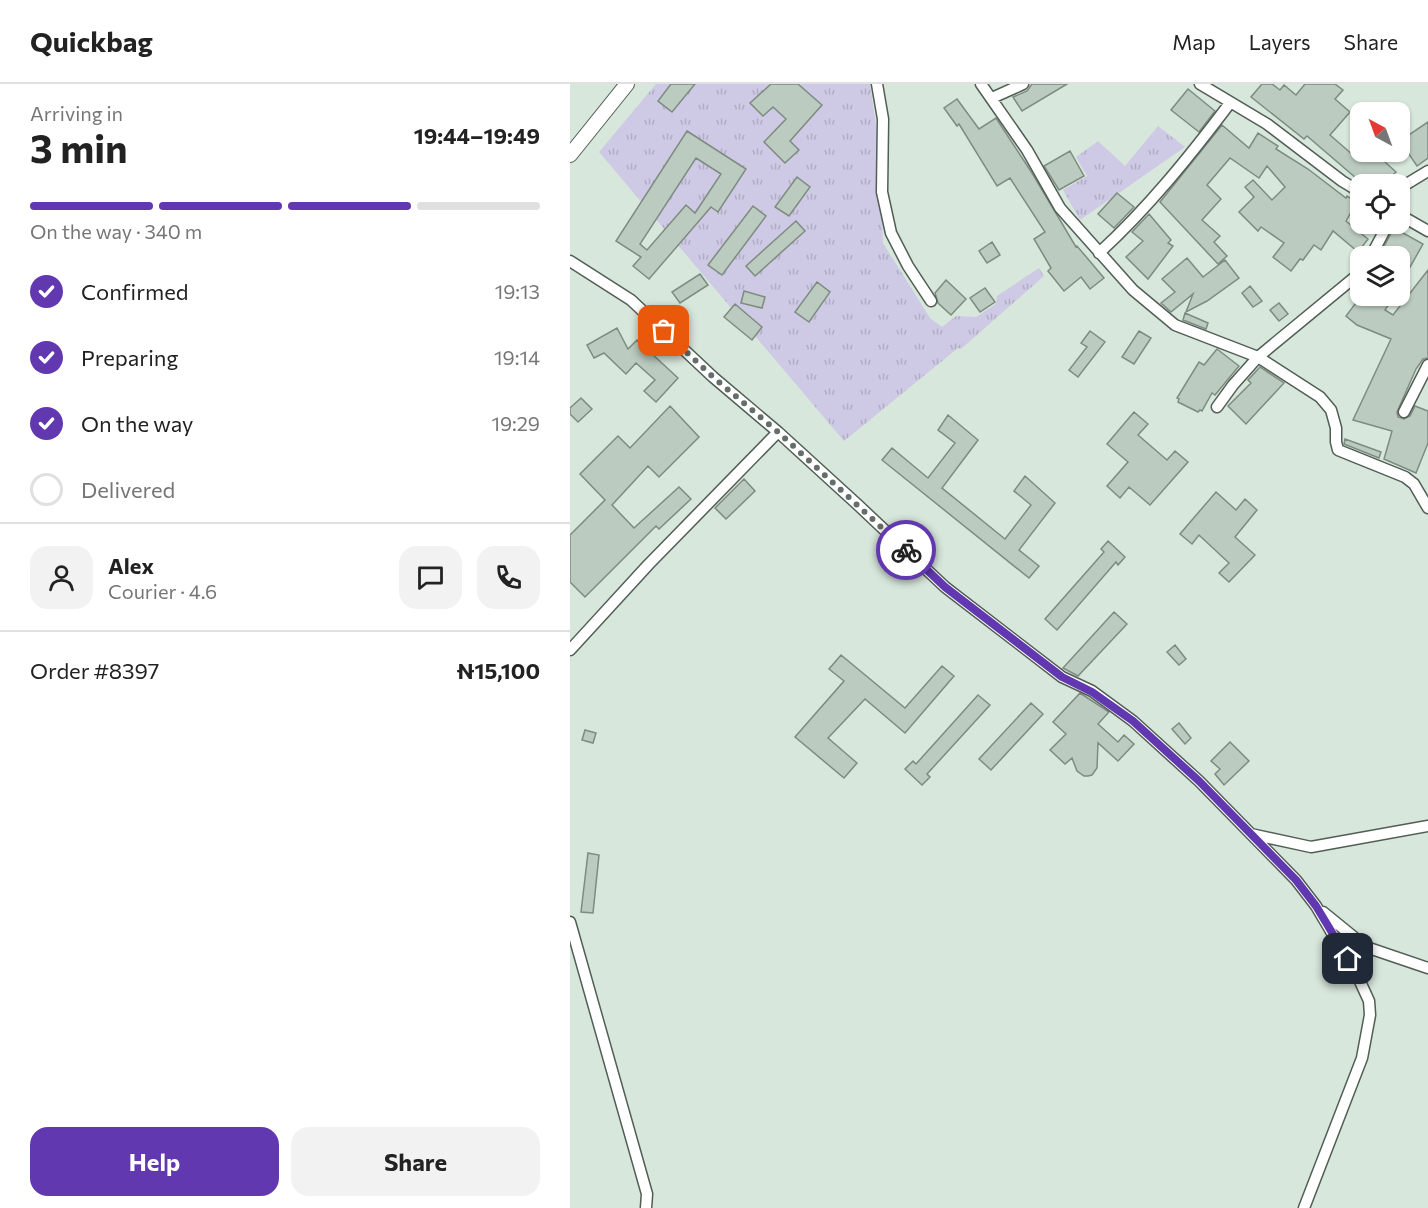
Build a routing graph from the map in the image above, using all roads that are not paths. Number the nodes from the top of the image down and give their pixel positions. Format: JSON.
{"nodes":[{"id":1,"x":627,"y":84,"type":"edge"},
{"id":2,"x":877,"y":84,"type":"edge"},
{"id":3,"x":981,"y":84,"type":"edge"},
{"id":4,"x":1023,"y":84,"type":"edge"},
{"id":5,"x":1200,"y":84,"type":"edge"},
{"id":6,"x":992,"y":98,"type":"junction"},
{"id":7,"x":1230,"y":103,"type":"junction"},
{"id":8,"x":570,"y":155,"type":"edge"},
{"id":9,"x":1428,"y":171,"type":"edge"},
{"id":10,"x":1410,"y":182,"type":"edge"},
{"id":11,"x":1350,"y":185,"type":"edge"},
{"id":12,"x":1410,"y":220,"type":"edge"},
{"id":13,"x":1428,"y":231,"type":"edge"},
{"id":14,"x":1099,"y":253,"type":"junction"},
{"id":15,"x":570,"y":261,"type":"edge"},
{"id":16,"x":1350,"y":279,"type":"edge"},
{"id":17,"x":931,"y":301,"type":"dead end"},
{"id":18,"x":1258,"y":357,"type":"junction"},
{"id":19,"x":1428,"y":364,"type":"edge"},
{"id":20,"x":1217,"y":407,"type":"dead end"},
{"id":21,"x":1404,"y":412,"type":"dead end"},
{"id":22,"x":778,"y":432,"type":"junction"},
{"id":23,"x":1428,"y":507,"type":"edge"},
{"id":24,"x":570,"y":650,"type":"edge"},
{"id":25,"x":1428,"y":826,"type":"edge"},
{"id":26,"x":1251,"y":834,"type":"junction"},
{"id":27,"x":1316,"y":906,"type":"junction"},
{"id":28,"x":570,"y":922,"type":"edge"},
{"id":29,"x":1428,"y":968,"type":"edge"},
{"id":30,"x":646,"y":1208,"type":"edge"},
{"id":31,"x":1304,"y":1208,"type":"edge"}],
"edges":[{"from":1,"to":8,"type":"street"},
{"from":2,"to":17,"type":"street"},
{"from":3,"to":6,"type":"street"},
{"from":4,"to":6,"type":"street"},
{"from":5,"to":7,"type":"street"},
{"from":6,"to":14,"type":"street"},
{"from":7,"to":11,"type":"street"},
{"from":7,"to":14,"type":"street"},
{"from":9,"to":10,"type":"street"},
{"from":12,"to":13,"type":"street"},
{"from":14,"to":18,"type":"street"},
{"from":15,"to":22,"type":"street"},
{"from":16,"to":18,"type":"street"},
{"from":18,"to":20,"type":"street"},
{"from":18,"to":23,"type":"street"},
{"from":19,"to":21,"type":"street"},
{"from":22,"to":24,"type":"street"},
{"from":22,"to":26,"type":"street"},
{"from":25,"to":26,"type":"street"},
{"from":26,"to":27,"type":"street"},
{"from":27,"to":29,"type":"street"},
{"from":27,"to":31,"type":"street"},
{"from":28,"to":30,"type":"street"}]}
